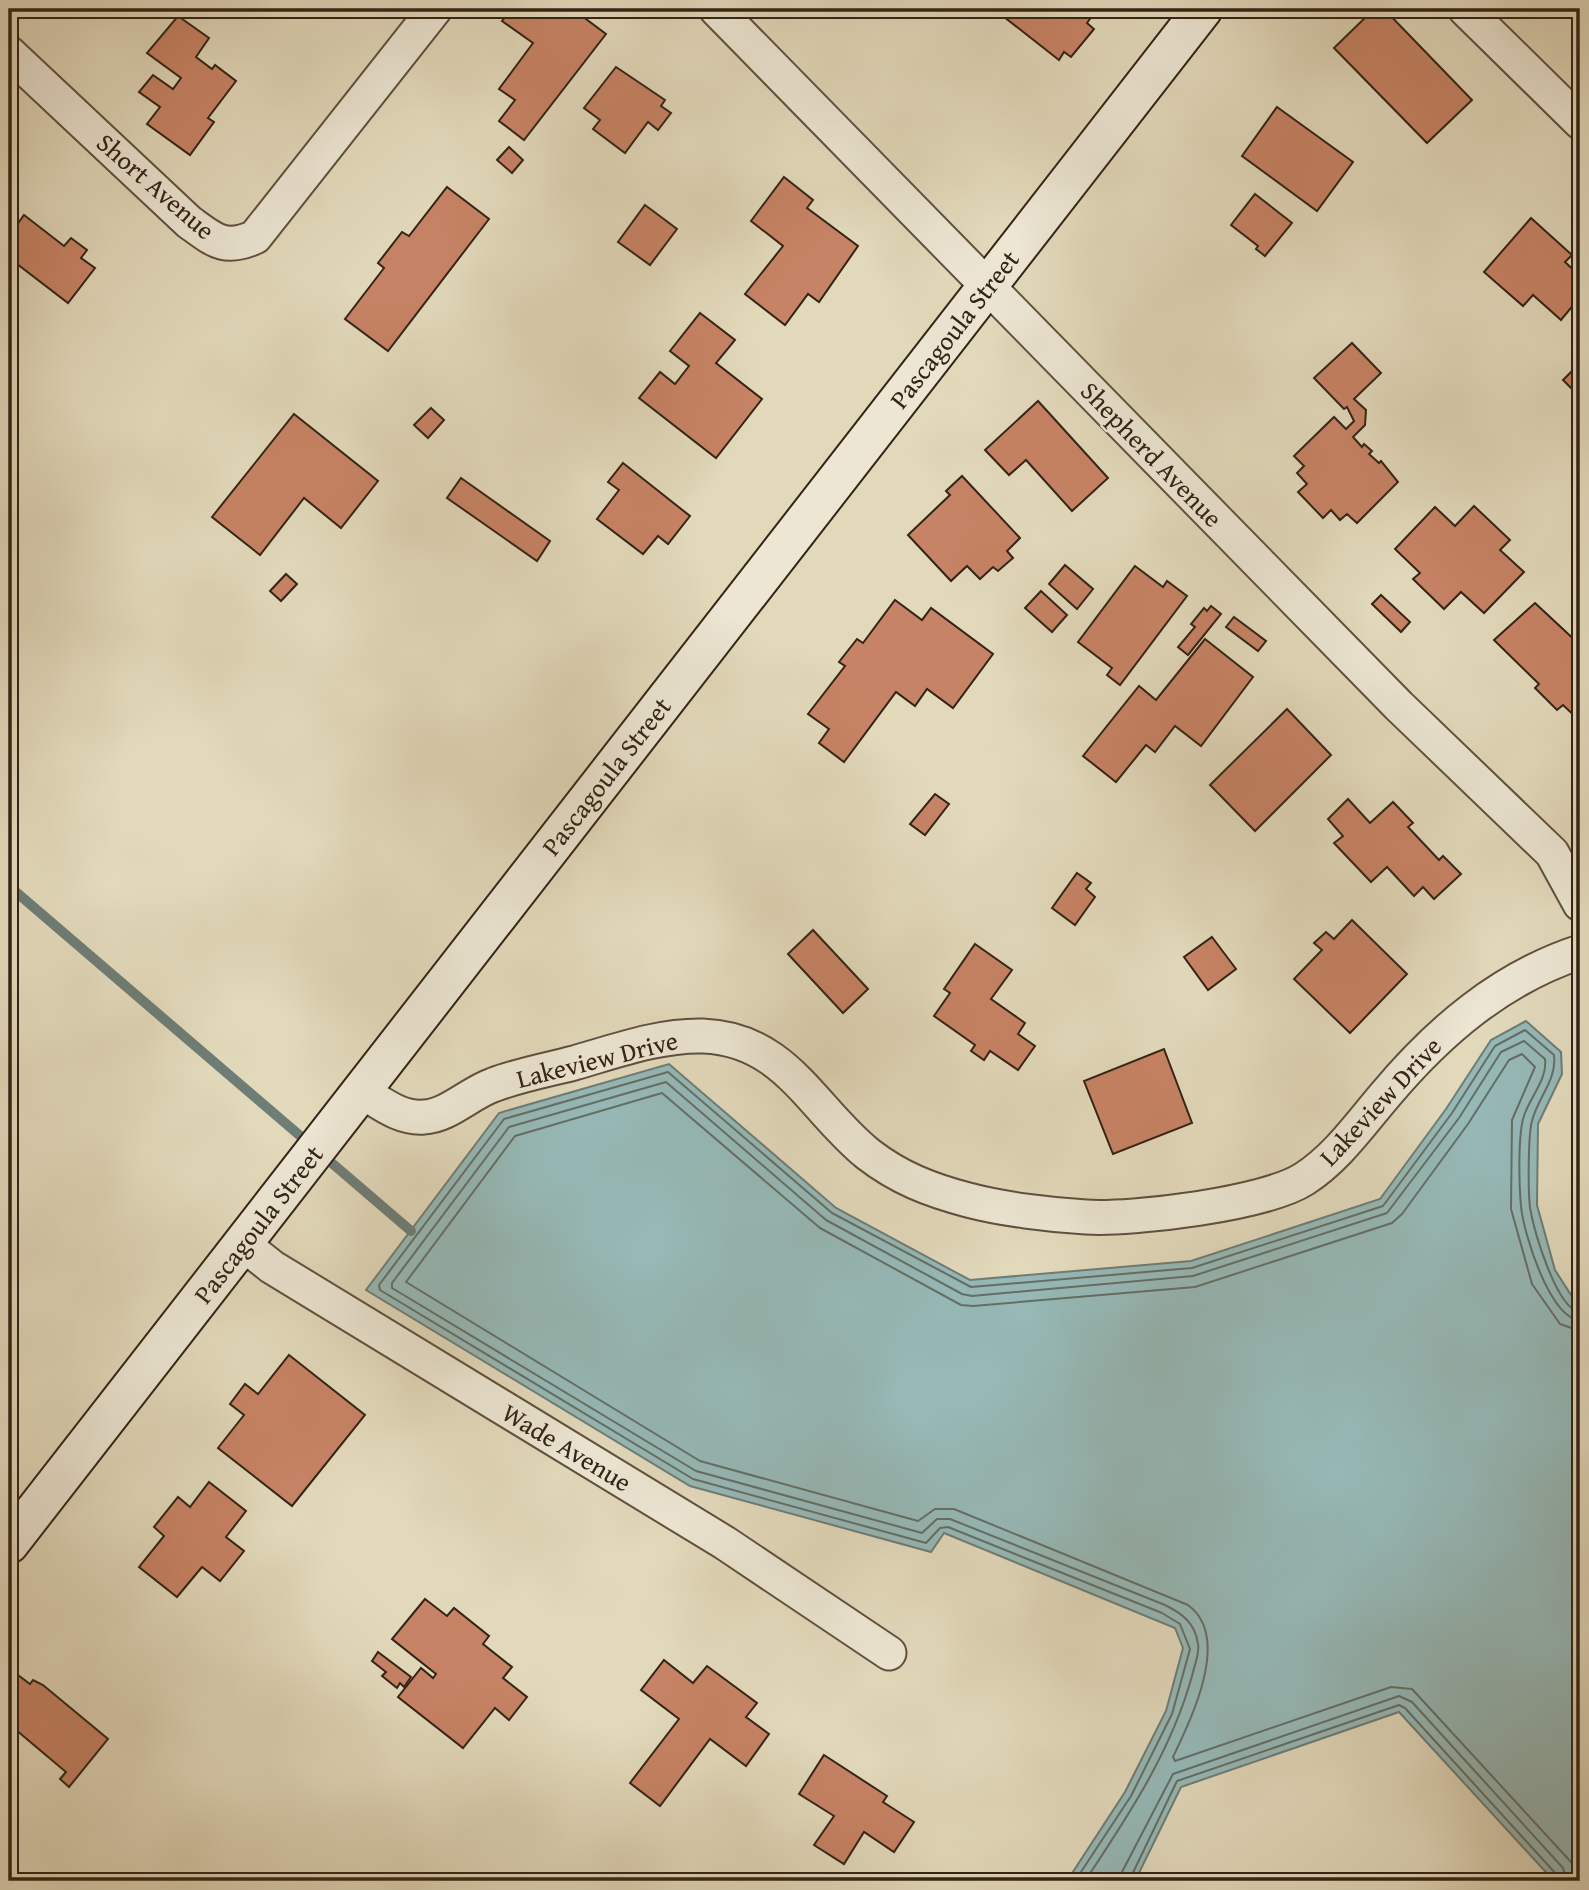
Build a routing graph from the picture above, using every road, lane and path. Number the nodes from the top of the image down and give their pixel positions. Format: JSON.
{"nodes":[{"id":1,"x":435,"y":9,"type":"edge"},
{"id":2,"x":716,"y":9,"type":"edge"},
{"id":3,"x":1203,"y":9,"type":"edge"},
{"id":4,"x":1465,"y":9,"type":"edge"},
{"id":5,"x":9,"y":53,"type":"edge"},
{"id":6,"x":1580,"y":122,"type":"edge"},
{"id":7,"x":987,"y":286,"type":"junction"},
{"id":8,"x":1580,"y":904,"type":"edge"},
{"id":9,"x":1580,"y":952,"type":"edge"},
{"id":10,"x":361,"y":1091,"type":"junction"},
{"id":11,"x":243,"y":1244,"type":"junction"},
{"id":12,"x":9,"y":1544,"type":"edge"},
{"id":13,"x":889,"y":1653,"type":"dead end"}],
"edges":[{"from":1,"to":5,"type":"street","name":"Short Avenue"},
{"from":2,"to":7,"type":"street","name":"Shepherd Avenue"},
{"from":3,"to":7,"type":"street","name":"Pascagoula Street"},
{"from":4,"to":6,"type":"street"},
{"from":7,"to":8,"type":"street","name":"Shepherd Avenue"},
{"from":7,"to":10,"type":"street","name":"Pascagoula Street"},
{"from":9,"to":10,"type":"street","name":"Lakeview Drive"},
{"from":10,"to":11,"type":"street","name":"Pascagoula Street"},
{"from":11,"to":12,"type":"street","name":"Pascagoula Street"},
{"from":11,"to":13,"type":"street","name":"Wade Avenue"}]}
